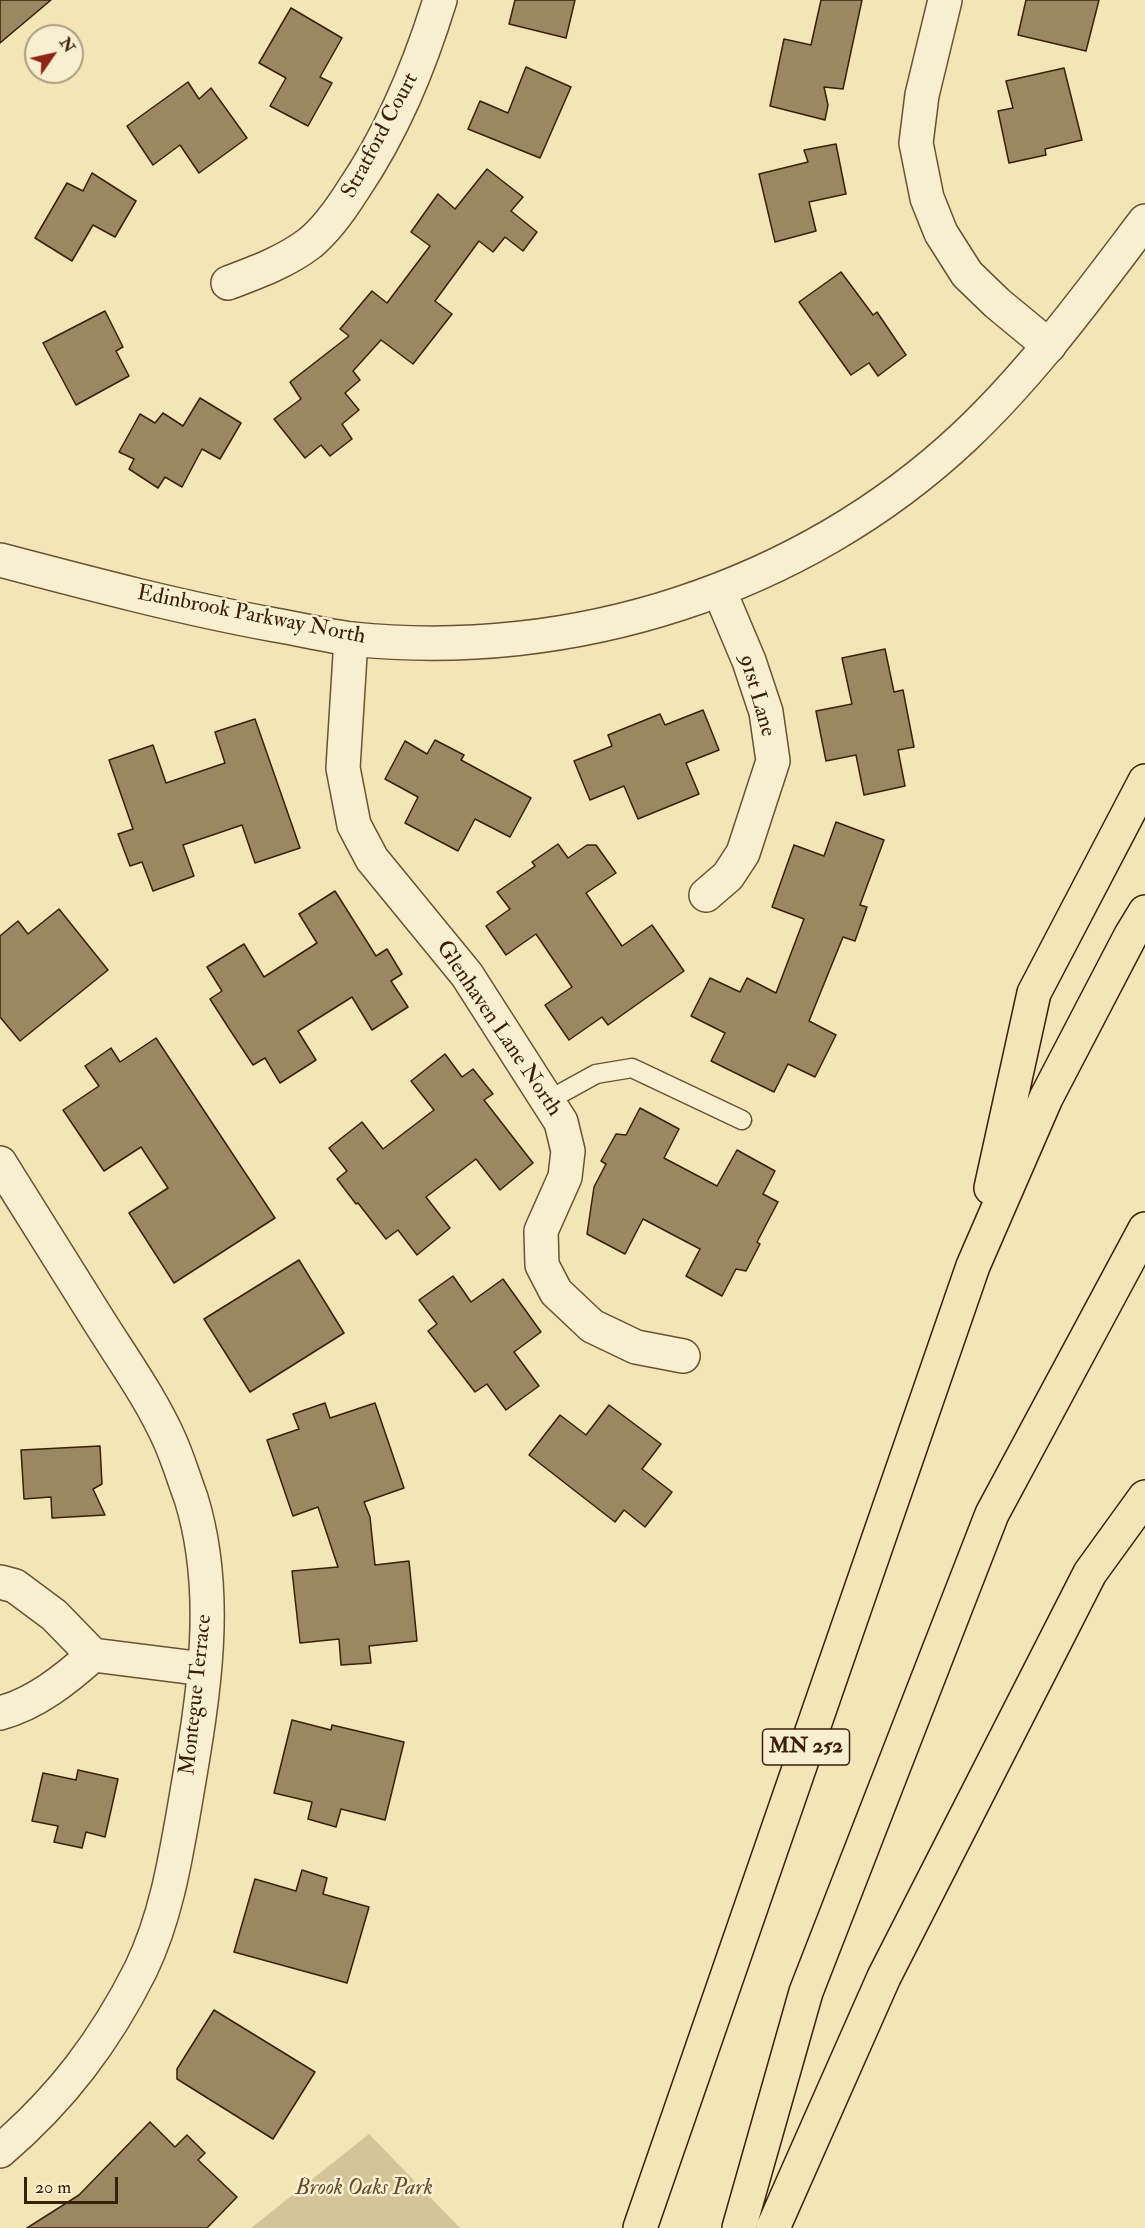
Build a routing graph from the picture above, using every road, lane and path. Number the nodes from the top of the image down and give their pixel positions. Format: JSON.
{"nodes":[{"id":1,"x":440,"y":0,"type":"edge"},
{"id":2,"x":945,"y":0,"type":"edge"},
{"id":3,"x":1145,"y":221,"type":"edge"},
{"id":4,"x":228,"y":283,"type":"dead end"},
{"id":5,"x":1049,"y":346,"type":"junction"},
{"id":6,"x":0,"y":560,"type":"edge"},
{"id":7,"x":719,"y":590,"type":"junction"},
{"id":8,"x":351,"y":639,"type":"junction"},
{"id":9,"x":1145,"y":781,"type":"edge"},
{"id":10,"x":706,"y":895,"type":"dead end"},
{"id":11,"x":1145,"y":912,"type":"edge"},
{"id":12,"x":547,"y":1101,"type":"junction"},
{"id":13,"x":741,"y":1120,"type":"dead end"},
{"id":14,"x":0,"y":1163,"type":"edge"},
{"id":15,"x":1145,"y":1229,"type":"edge"},
{"id":16,"x":973,"y":1266,"type":"junction"},
{"id":17,"x":683,"y":1356,"type":"dead end"},
{"id":18,"x":1145,"y":1497,"type":"edge"},
{"id":19,"x":0,"y":1582,"type":"edge"},
{"id":20,"x":93,"y":1656,"type":"junction"},
{"id":21,"x":204,"y":1670,"type":"junction"},
{"id":22,"x":0,"y":1713,"type":"edge"},
{"id":23,"x":0,"y":2151,"type":"edge"},
{"id":24,"x":640,"y":2228,"type":"edge"},
{"id":25,"x":739,"y":2228,"type":"edge"},
{"id":26,"x":773,"y":2228,"type":"edge"}],
"edges":[{"from":1,"to":4,"type":"street","name":"Stratford Court"},
{"from":2,"to":5,"type":"street"},
{"from":3,"to":5,"type":"street","name":"Edinbrook Parkway North"},
{"from":5,"to":7,"type":"street","name":"Edinbrook Parkway North"},
{"from":6,"to":8,"type":"street","name":"Edinbrook Parkway North"},
{"from":7,"to":8,"type":"street","name":"Edinbrook Parkway North"},
{"from":7,"to":10,"type":"street","name":"91st Lane"},
{"from":8,"to":12,"type":"street","name":"Glenhaven Lane North"},
{"from":9,"to":16,"type":"highway"},
{"from":11,"to":16,"type":"highway"},
{"from":12,"to":13,"type":"lane"},
{"from":12,"to":17,"type":"street","name":"Glenhaven Lane North"},
{"from":14,"to":21,"type":"street","name":"Montegue Terrace"},
{"from":15,"to":25,"type":"highway"},
{"from":16,"to":24,"type":"highway","number":"MN 252"},
{"from":18,"to":26,"type":"highway"},
{"from":19,"to":20,"type":"street"},
{"from":20,"to":21,"type":"street"},
{"from":20,"to":22,"type":"street"},
{"from":21,"to":23,"type":"street","name":"Montegue Terrace"}]}
